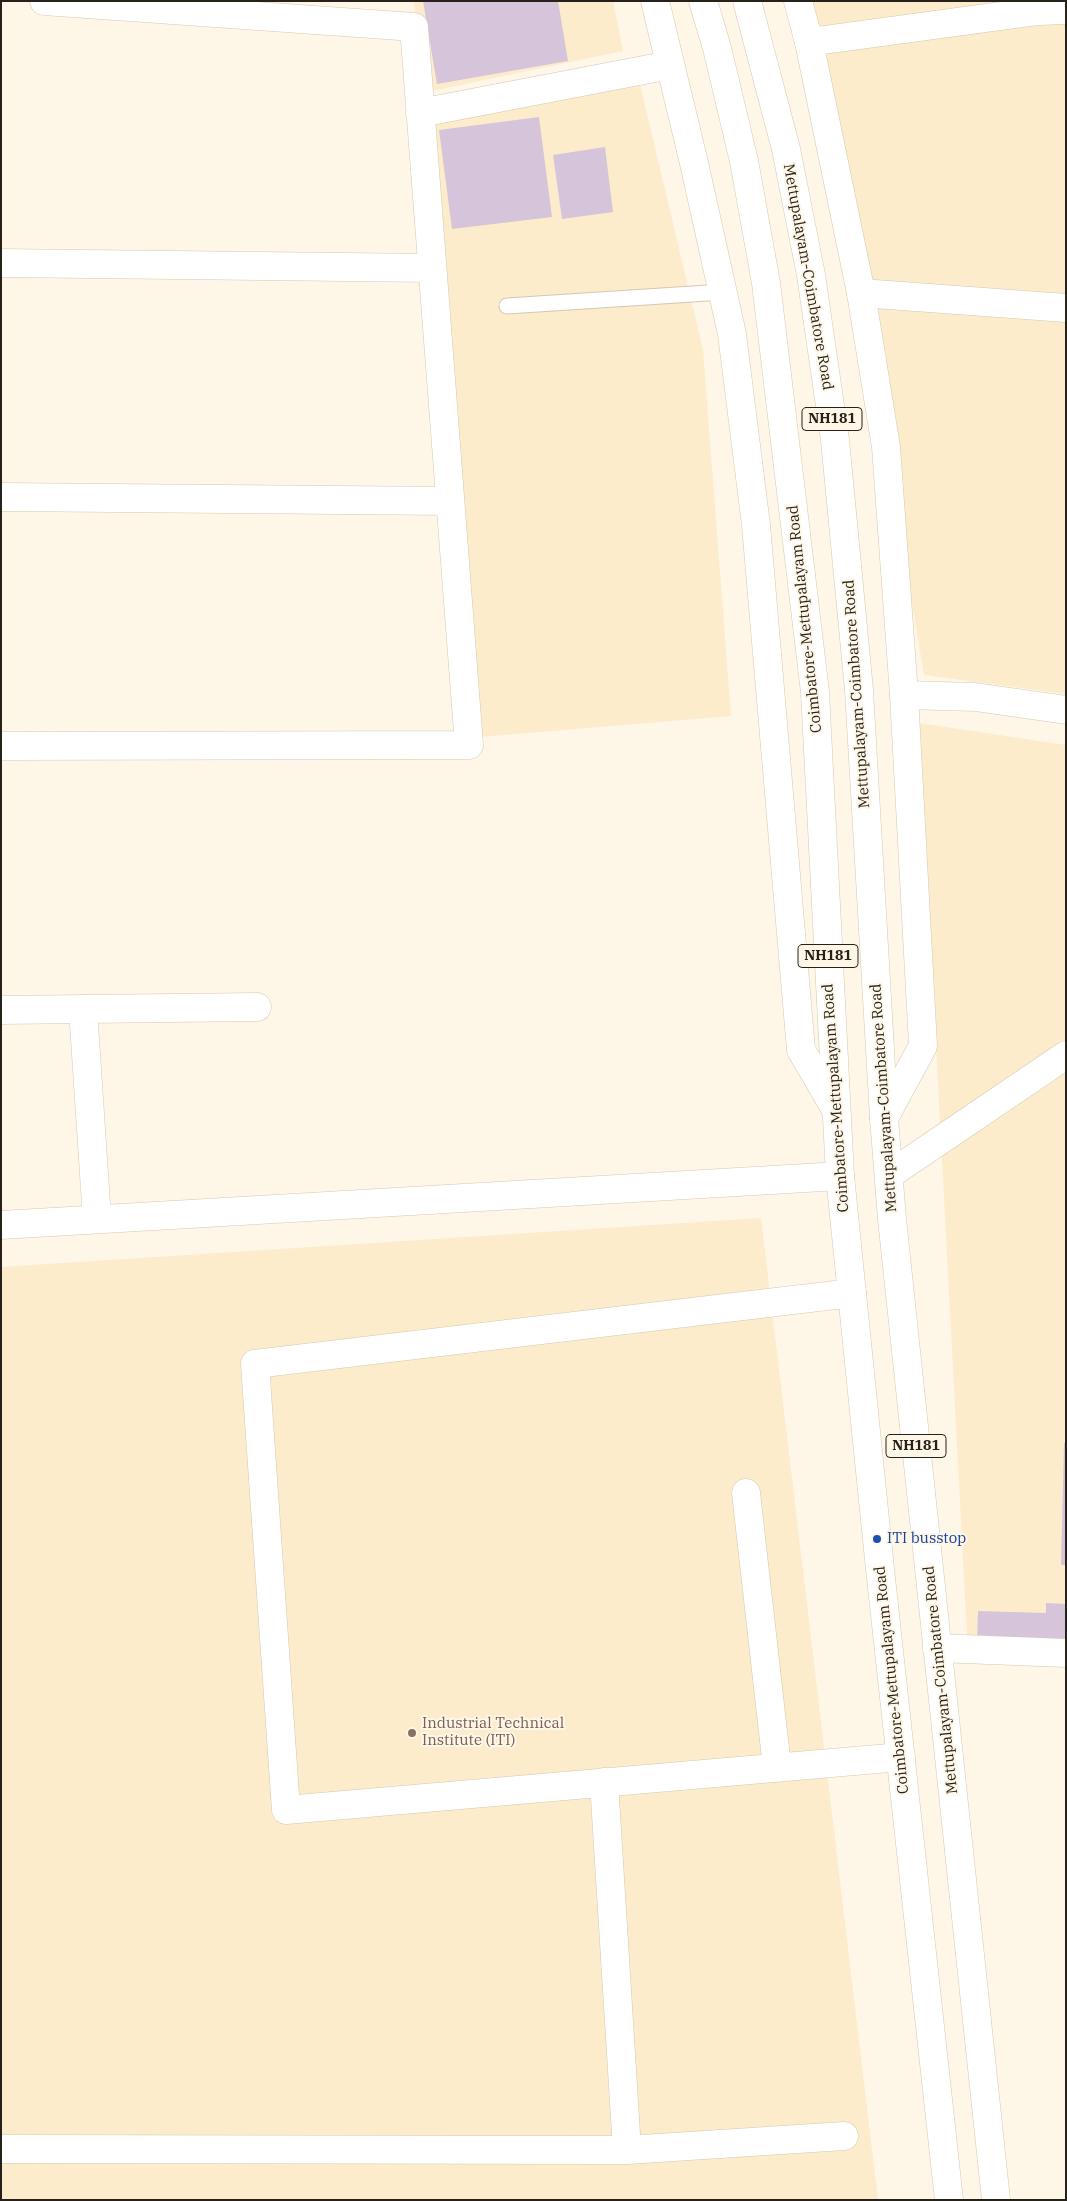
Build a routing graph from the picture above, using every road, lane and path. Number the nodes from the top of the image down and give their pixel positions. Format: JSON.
{"nodes":[{"id":1,"x":44,"y":1,"type":"edge"},
{"id":2,"x":655,"y":1,"type":"edge"},
{"id":3,"x":703,"y":1,"type":"edge"},
{"id":4,"x":747,"y":1,"type":"edge"},
{"id":5,"x":798,"y":1,"type":"edge"},
{"id":6,"x":1066,"y":10,"type":"edge"},
{"id":7,"x":809,"y":42,"type":"junction"},
{"id":8,"x":670,"y":64,"type":"junction"},
{"id":9,"x":420,"y":113,"type":"junction"},
{"id":10,"x":1,"y":263,"type":"edge"},
{"id":11,"x":432,"y":268,"type":"junction"},
{"id":12,"x":723,"y":292,"type":"junction"},
{"id":13,"x":861,"y":293,"type":"junction"},
{"id":14,"x":508,"y":306,"type":"dead end"},
{"id":15,"x":1066,"y":308,"type":"edge"},
{"id":16,"x":1,"y":497,"type":"edge"},
{"id":17,"x":450,"y":501,"type":"junction"},
{"id":18,"x":904,"y":695,"type":"junction"},
{"id":19,"x":1066,"y":710,"type":"edge"},
{"id":20,"x":1,"y":746,"type":"edge"},
{"id":21,"x":257,"y":1007,"type":"dead end"},
{"id":22,"x":83,"y":1009,"type":"junction"},
{"id":23,"x":1,"y":1010,"type":"edge"},
{"id":24,"x":1066,"y":1055,"type":"edge"},
{"id":25,"x":835,"y":1108,"type":"junction"},
{"id":26,"x":884,"y":1118,"type":"junction"},
{"id":27,"x":889,"y":1174,"type":"junction"},
{"id":28,"x":840,"y":1176,"type":"junction"},
{"id":29,"x":97,"y":1219,"type":"junction"},
{"id":30,"x":1,"y":1225,"type":"edge"},
{"id":31,"x":852,"y":1293,"type":"junction"},
{"id":32,"x":746,"y":1494,"type":"dead end"},
{"id":33,"x":937,"y":1648,"type":"junction"},
{"id":34,"x":1066,"y":1654,"type":"edge"},
{"id":35,"x":901,"y":1757,"type":"junction"},
{"id":36,"x":777,"y":1767,"type":"junction"},
{"id":37,"x":604,"y":1782,"type":"junction"},
{"id":38,"x":844,"y":2136,"type":"dead end"},
{"id":39,"x":1,"y":2148,"type":"edge"},
{"id":40,"x":628,"y":2150,"type":"junction"},
{"id":41,"x":949,"y":2200,"type":"edge"},
{"id":42,"x":996,"y":2200,"type":"edge"}],
"edges":[{"from":1,"to":9,"type":"main road"},
{"from":2,"to":8,"type":"main road"},
{"from":3,"to":25,"type":"main road","name":"Coimbatore-Mettupalayam Road","number":"NH181"},
{"from":4,"to":26,"type":"main road","name":"Mettupalayam-Coimbatore Road","number":"NH181"},
{"from":5,"to":7,"type":"main road"},
{"from":6,"to":7,"type":"main road"},
{"from":7,"to":13,"type":"main road"},
{"from":8,"to":9,"type":"main road"},
{"from":8,"to":12,"type":"main road"},
{"from":9,"to":11,"type":"main road"},
{"from":10,"to":11,"type":"main road"},
{"from":11,"to":17,"type":"main road"},
{"from":12,"to":14,"type":"lane"},
{"from":12,"to":25,"type":"main road"},
{"from":13,"to":15,"type":"main road"},
{"from":13,"to":18,"type":"main road"},
{"from":16,"to":17,"type":"main road"},
{"from":17,"to":20,"type":"main road"},
{"from":18,"to":19,"type":"main road"},
{"from":18,"to":26,"type":"main road"},
{"from":21,"to":22,"type":"main road"},
{"from":22,"to":23,"type":"main road"},
{"from":22,"to":29,"type":"main road"},
{"from":24,"to":27,"type":"main road"},
{"from":25,"to":28,"type":"main road","name":"Coimbatore-Mettupalayam Road","number":"NH181"},
{"from":26,"to":27,"type":"main road","name":"Mettupalayam-Coimbatore Road","number":"NH181"},
{"from":27,"to":33,"type":"main road","name":"Mettupalayam-Coimbatore Road","number":"NH181"},
{"from":28,"to":29,"type":"main road"},
{"from":28,"to":31,"type":"main road","name":"Coimbatore-Mettupalayam Road","number":"NH181"},
{"from":29,"to":30,"type":"main road"},
{"from":31,"to":35,"type":"main road","name":"Coimbatore-Mettupalayam Road","number":"NH181"},
{"from":31,"to":37,"type":"main road"},
{"from":32,"to":36,"type":"main road"},
{"from":33,"to":34,"type":"main road"},
{"from":33,"to":42,"type":"main road","name":"Mettupalayam-Coimbatore Road","number":"NH181"},
{"from":35,"to":36,"type":"main road"},
{"from":35,"to":41,"type":"main road","name":"Coimbatore-Mettupalayam Road","number":"NH181"},
{"from":36,"to":37,"type":"main road"},
{"from":37,"to":40,"type":"main road"},
{"from":38,"to":40,"type":"main road"},
{"from":39,"to":40,"type":"main road"}]}
